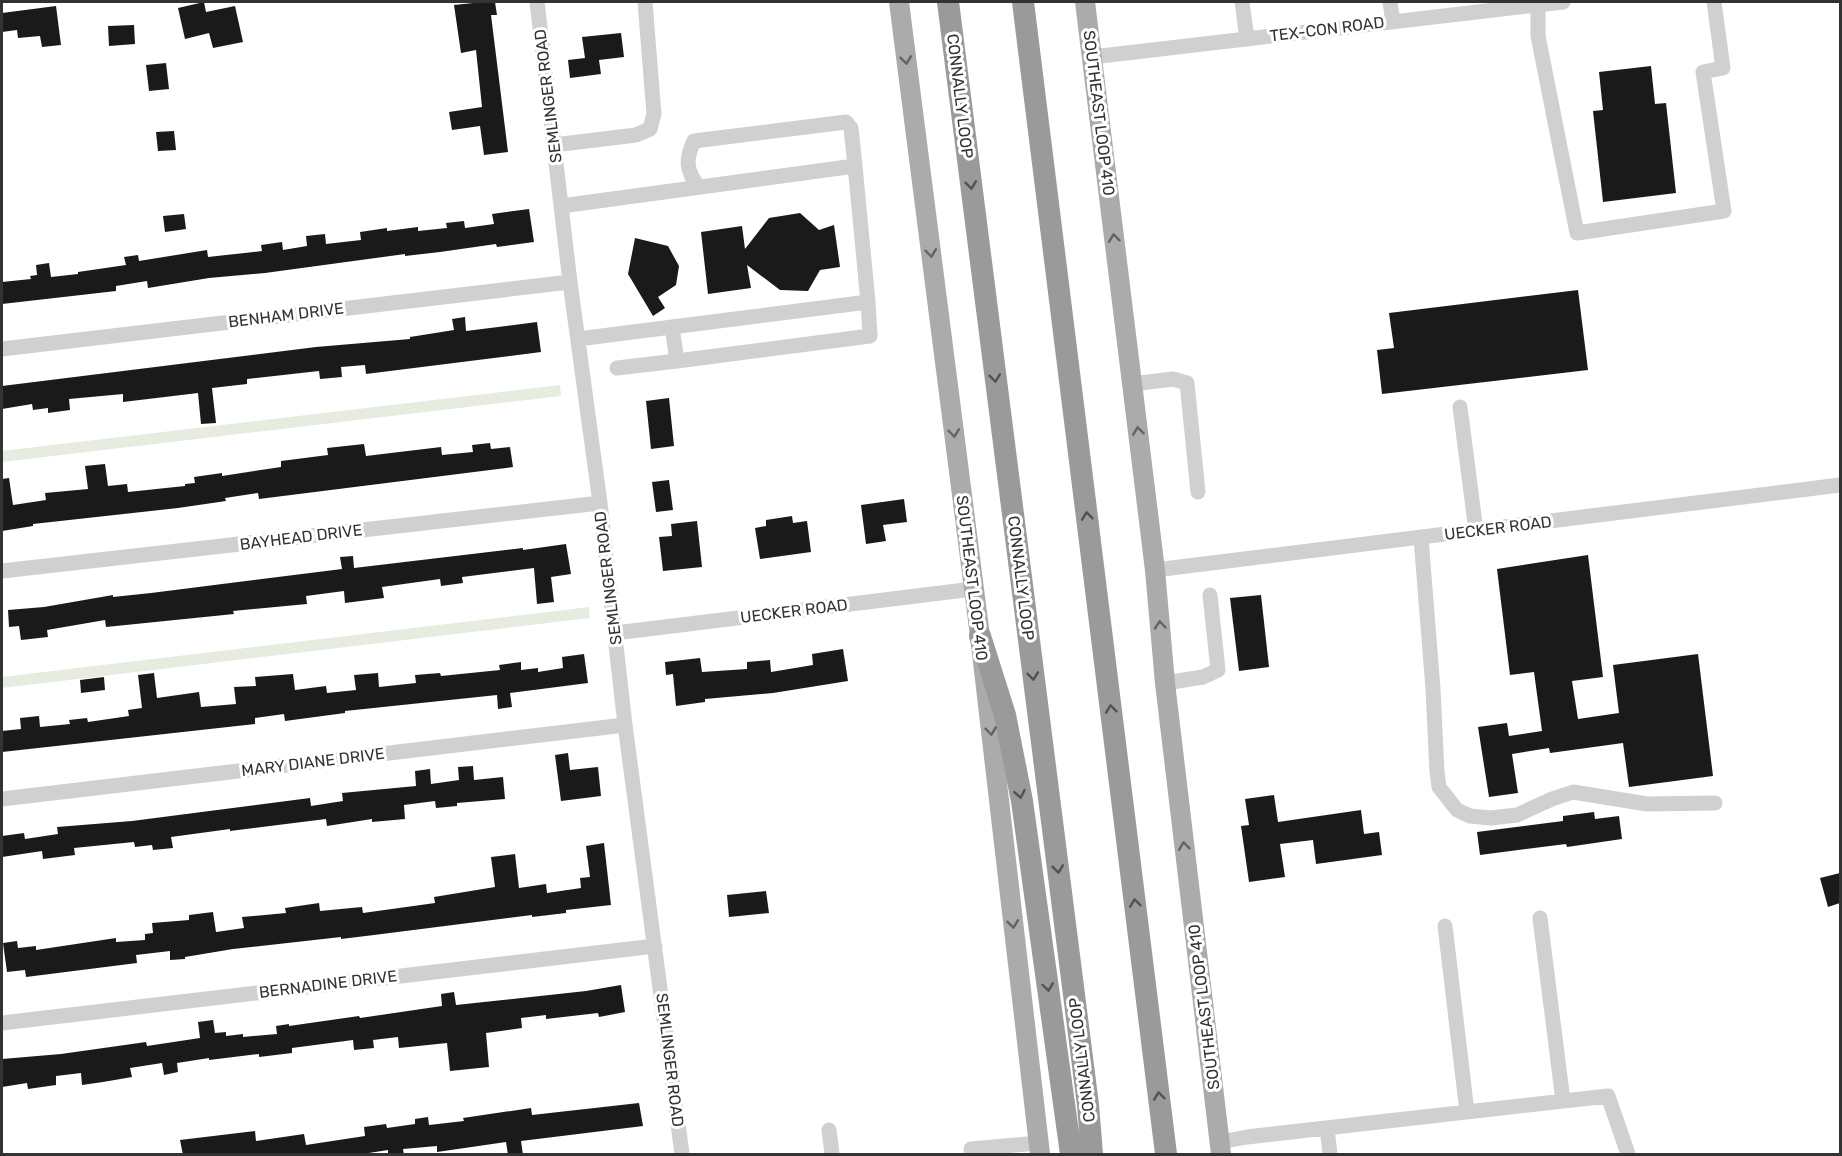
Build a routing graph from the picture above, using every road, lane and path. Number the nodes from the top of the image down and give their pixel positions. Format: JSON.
{"nodes":[{"id":1,"x":537,"y":2,"type":"edge"},
{"id":2,"x":645,"y":2,"type":"edge"},
{"id":3,"x":899,"y":2,"type":"edge"},
{"id":4,"x":948,"y":2,"type":"edge"},
{"id":5,"x":1023,"y":2,"type":"edge"},
{"id":6,"x":1085,"y":2,"type":"edge"},
{"id":7,"x":1242,"y":2,"type":"edge"},
{"id":8,"x":1390,"y":2,"type":"edge"},
{"id":9,"x":1563,"y":2,"type":"edge"},
{"id":10,"x":1714,"y":2,"type":"edge"},
{"id":11,"x":1538,"y":4,"type":"junction"},
{"id":12,"x":1460,"y":8,"type":"edge"},
{"id":13,"x":1393,"y":22,"type":"junction"},
{"id":14,"x":1247,"y":39,"type":"junction"},
{"id":15,"x":1092,"y":57,"type":"junction"},
{"id":16,"x":554,"y":145,"type":"junction"},
{"id":17,"x":855,"y":166,"type":"junction"},
{"id":18,"x":699,"y":187,"type":"junction"},
{"id":19,"x":561,"y":206,"type":"junction"},
{"id":20,"x":570,"y":282,"type":"junction"},
{"id":21,"x":868,"y":302,"type":"junction"},
{"id":22,"x":672,"y":327,"type":"junction"},
{"id":23,"x":578,"y":339,"type":"junction"},
{"id":24,"x":2,"y":349,"type":"edge"},
{"id":25,"x":677,"y":361,"type":"junction"},
{"id":26,"x":617,"y":368,"type":"dead end"},
{"id":27,"x":1132,"y":384,"type":"junction"},
{"id":28,"x":1460,"y":407,"type":"dead end"},
{"id":29,"x":1840,"y":484,"type":"edge"},
{"id":30,"x":1198,"y":492,"type":"dead end"},
{"id":31,"x":600,"y":503,"type":"junction"},
{"id":32,"x":1476,"y":531,"type":"junction"},
{"id":33,"x":1421,"y":538,"type":"junction"},
{"id":34,"x":1155,"y":570,"type":"junction"},
{"id":35,"x":2,"y":571,"type":"edge"},
{"id":36,"x":973,"y":589,"type":"junction"},
{"id":37,"x":1210,"y":595,"type":"dead end"},
{"id":38,"x":615,"y":633,"type":"junction"},
{"id":39,"x":980,"y":636,"type":"junction"},
{"id":40,"x":1165,"y":683,"type":"junction"},
{"id":41,"x":625,"y":725,"type":"junction"},
{"id":42,"x":2,"y":800,"type":"edge"},
{"id":43,"x":1715,"y":803,"type":"dead end"},
{"id":44,"x":1540,"y":918,"type":"dead end"},
{"id":45,"x":1445,"y":926,"type":"dead end"},
{"id":46,"x":655,"y":946,"type":"junction"},
{"id":47,"x":2,"y":1023,"type":"edge"},
{"id":48,"x":1563,"y":1101,"type":"junction"},
{"id":49,"x":1467,"y":1112,"type":"junction"},
{"id":50,"x":1327,"y":1128,"type":"junction"},
{"id":51,"x":829,"y":1130,"type":"dead end"},
{"id":52,"x":1220,"y":1148,"type":"edge"},
{"id":53,"x":1039,"y":1149,"type":"edge"},
{"id":54,"x":970,"y":1153,"type":"edge"},
{"id":55,"x":682,"y":1155,"type":"edge"},
{"id":56,"x":832,"y":1155,"type":"edge"},
{"id":57,"x":1071,"y":1155,"type":"edge"},
{"id":58,"x":1092,"y":1155,"type":"edge"},
{"id":59,"x":1166,"y":1155,"type":"edge"},
{"id":60,"x":1330,"y":1155,"type":"edge"},
{"id":61,"x":1628,"y":1155,"type":"edge"}],
"edges":[{"from":1,"to":16,"type":"street","name":"SEMLINGER ROAD"},
{"from":2,"to":16,"type":"street"},
{"from":3,"to":36,"type":"main road","name":"SOUTHEAST LOOP 410","one_way":true},
{"from":4,"to":58,"type":"highway","name":"CONNALLY LOOP","one_way":true},
{"from":59,"to":5,"type":"highway","one_way":true},
{"from":6,"to":15,"type":"main road","name":"SOUTHEAST LOOP 410"},
{"from":7,"to":14,"type":"street"},
{"from":8,"to":13,"type":"street"},
{"from":9,"to":11,"type":"street","name":"TEX-CON ROAD"},
{"from":10,"to":11,"type":"street"},
{"from":11,"to":12,"type":"street","name":"TEX-CON ROAD"},
{"from":12,"to":13,"type":"street","name":"TEX-CON ROAD"},
{"from":13,"to":14,"type":"street","name":"TEX-CON ROAD"},
{"from":14,"to":15,"type":"street","name":"TEX-CON ROAD"},
{"from":27,"to":15,"type":"main road","name":"SOUTHEAST LOOP 410","one_way":true},
{"from":16,"to":19,"type":"street","name":"SEMLINGER ROAD"},
{"from":17,"to":18,"type":"street"},
{"from":17,"to":18,"type":"street"},
{"from":17,"to":21,"type":"street"},
{"from":18,"to":19,"type":"street"},
{"from":19,"to":20,"type":"street","name":"SEMLINGER ROAD"},
{"from":20,"to":23,"type":"street","name":"SEMLINGER ROAD"},
{"from":20,"to":24,"type":"street","name":"BENHAM DRIVE"},
{"from":21,"to":22,"type":"street"},
{"from":21,"to":25,"type":"street"},
{"from":22,"to":23,"type":"street"},
{"from":22,"to":25,"type":"street"},
{"from":23,"to":31,"type":"street","name":"SEMLINGER ROAD"},
{"from":25,"to":26,"type":"street"},
{"from":27,"to":30,"type":"street"},
{"from":34,"to":27,"type":"main road","name":"SOUTHEAST LOOP 410","one_way":true},
{"from":28,"to":32,"type":"street"},
{"from":29,"to":32,"type":"street","name":"UECKER ROAD"},
{"from":31,"to":35,"type":"street","name":"BAYHEAD DRIVE"},
{"from":31,"to":38,"type":"street","name":"SEMLINGER ROAD"},
{"from":32,"to":33,"type":"street","name":"UECKER ROAD"},
{"from":33,"to":34,"type":"street","name":"UECKER ROAD"},
{"from":33,"to":43,"type":"street"},
{"from":40,"to":34,"type":"main road","name":"SOUTHEAST LOOP 410","one_way":true},
{"from":36,"to":38,"type":"street","name":"UECKER ROAD"},
{"from":36,"to":39,"type":"main road","name":"SOUTHEAST LOOP 410"},
{"from":37,"to":40,"type":"street"},
{"from":38,"to":41,"type":"street","name":"SEMLINGER ROAD"},
{"from":39,"to":53,"type":"main road","name":"SOUTHEAST LOOP 410","one_way":true},
{"from":39,"to":57,"type":"highway","one_way":true},
{"from":52,"to":40,"type":"main road","name":"SOUTHEAST LOOP 410","one_way":true},
{"from":41,"to":42,"type":"street","name":"MARY DIANE DRIVE"},
{"from":41,"to":46,"type":"street","name":"SEMLINGER ROAD"},
{"from":44,"to":48,"type":"street"},
{"from":45,"to":49,"type":"street"},
{"from":46,"to":47,"type":"street","name":"BERNADINE DRIVE"},
{"from":46,"to":55,"type":"street","name":"SEMLINGER ROAD"},
{"from":48,"to":49,"type":"street"},
{"from":48,"to":61,"type":"street"},
{"from":49,"to":50,"type":"street"},
{"from":50,"to":52,"type":"street"},
{"from":50,"to":60,"type":"street"},
{"from":51,"to":56,"type":"street"},
{"from":53,"to":54,"type":"street"}]}
